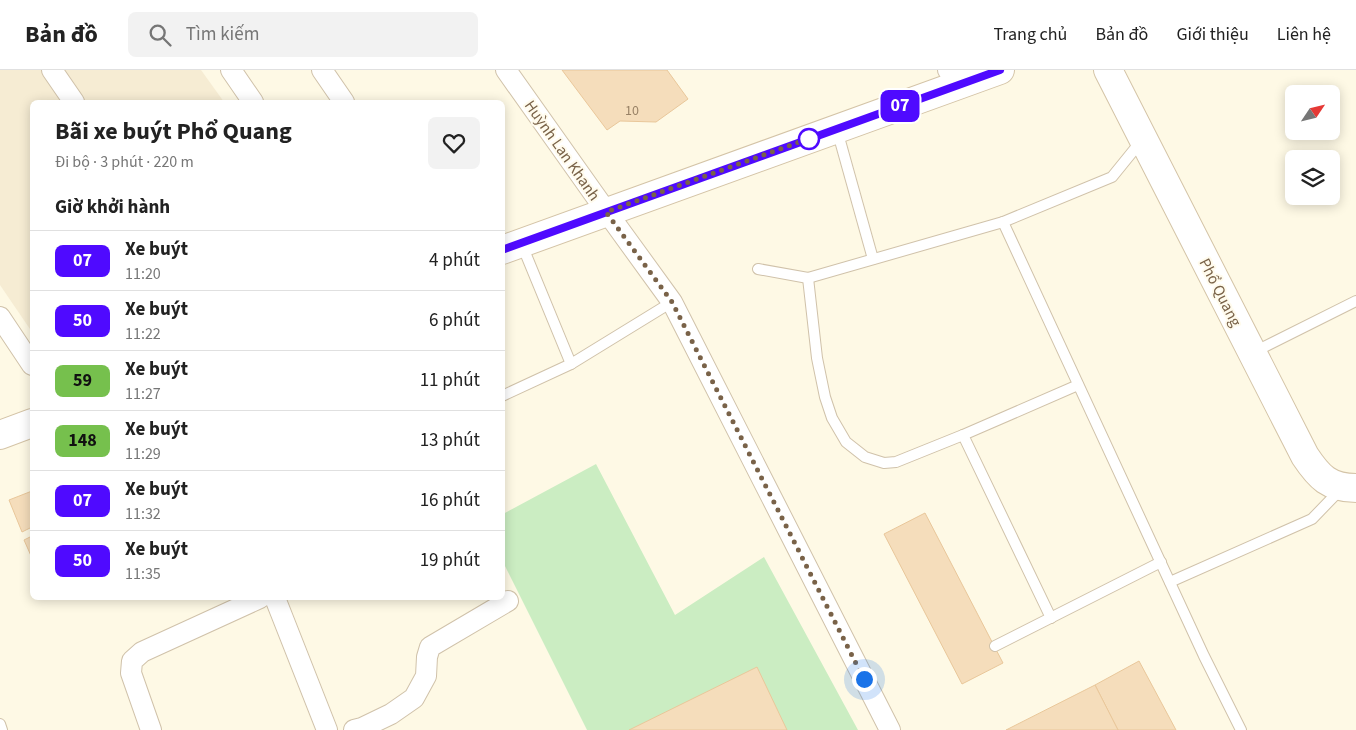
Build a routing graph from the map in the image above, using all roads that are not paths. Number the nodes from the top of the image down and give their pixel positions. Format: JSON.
{"nodes":[{"id":1,"x":52,"y":70,"type":"edge"},
{"id":2,"x":231,"y":70,"type":"edge"},
{"id":3,"x":322,"y":70,"type":"edge"},
{"id":4,"x":506,"y":70,"type":"edge"},
{"id":5,"x":1000,"y":70,"type":"edge"},
{"id":6,"x":1108,"y":70,"type":"edge"},
{"id":7,"x":953,"y":78,"type":"edge"},
{"id":8,"x":73,"y":100,"type":"edge"},
{"id":9,"x":251,"y":100,"type":"edge"},
{"id":10,"x":338,"y":100,"type":"edge"},
{"id":11,"x":837,"y":128,"type":"junction"},
{"id":12,"x":1143,"y":139,"type":"junction"},
{"id":13,"x":606,"y":212,"type":"junction"},
{"id":14,"x":1003,"y":222,"type":"junction"},
{"id":15,"x":512,"y":246,"type":"edge"},
{"id":16,"x":873,"y":259,"type":"junction"},
{"id":17,"x":758,"y":269,"type":"dead end"},
{"id":18,"x":808,"y":278,"type":"junction"},
{"id":19,"x":1356,"y":301,"type":"edge"},
{"id":20,"x":672,"y":302,"type":"junction"},
{"id":21,"x":0,"y":317,"type":"edge"},
{"id":22,"x":1252,"y":353,"type":"junction"},
{"id":23,"x":30,"y":362,"type":"edge"},
{"id":24,"x":571,"y":364,"type":"junction"},
{"id":25,"x":1078,"y":385,"type":"junction"},
{"id":26,"x":505,"y":395,"type":"edge"},
{"id":27,"x":30,"y":424,"type":"edge"},
{"id":28,"x":963,"y":434,"type":"junction"},
{"id":29,"x":0,"y":435,"type":"edge"},
{"id":30,"x":1352,"y":488,"type":"edge"},
{"id":31,"x":1161,"y":562,"type":"junction"},
{"id":32,"x":1170,"y":582,"type":"junction"},
{"id":33,"x":256,"y":600,"type":"edge"},
{"id":34,"x":276,"y":600,"type":"edge"},
{"id":35,"x":508,"y":601,"type":"dead end"},
{"id":36,"x":1051,"y":618,"type":"junction"},
{"id":37,"x":995,"y":646,"type":"dead end"},
{"id":38,"x":0,"y":724,"type":"edge"},
{"id":39,"x":2,"y":730,"type":"edge"},
{"id":40,"x":151,"y":730,"type":"edge"},
{"id":41,"x":327,"y":730,"type":"edge"},
{"id":42,"x":354,"y":730,"type":"edge"},
{"id":43,"x":890,"y":730,"type":"edge"},
{"id":44,"x":1241,"y":730,"type":"edge"}],
"edges":[{"from":1,"to":8,"type":"street"},
{"from":2,"to":9,"type":"street"},
{"from":3,"to":10,"type":"street"},
{"from":4,"to":13,"type":"street","name":"Huỳnh Lan Khanh"},
{"from":5,"to":7,"type":"main road"},
{"from":6,"to":12,"type":"main road","name":"Phổ Quang"},
{"from":7,"to":11,"type":"main road"},
{"from":11,"to":13,"type":"main road"},
{"from":11,"to":16,"type":"lane"},
{"from":12,"to":14,"type":"lane"},
{"from":12,"to":22,"type":"main road","name":"Phổ Quang"},
{"from":13,"to":15,"type":"main road"},
{"from":13,"to":20,"type":"street","name":"Huỳnh Lan Khanh"},
{"from":14,"to":16,"type":"lane"},
{"from":14,"to":25,"type":"lane"},
{"from":15,"to":24,"type":"lane"},
{"from":16,"to":18,"type":"lane"},
{"from":17,"to":18,"type":"lane"},
{"from":18,"to":28,"type":"lane"},
{"from":19,"to":22,"type":"lane"},
{"from":20,"to":24,"type":"lane"},
{"from":20,"to":43,"type":"street","name":"Huỳnh Lan Khanh"},
{"from":21,"to":23,"type":"street"},
{"from":22,"to":30,"type":"main road","name":"Phổ Quang"},
{"from":24,"to":26,"type":"lane"},
{"from":25,"to":28,"type":"lane"},
{"from":25,"to":31,"type":"lane"},
{"from":27,"to":29,"type":"main road"},
{"from":28,"to":36,"type":"lane"},
{"from":30,"to":32,"type":"lane"},
{"from":31,"to":32,"type":"lane"},
{"from":31,"to":36,"type":"lane"},
{"from":32,"to":44,"type":"lane"},
{"from":33,"to":40,"type":"street"},
{"from":34,"to":41,"type":"street"},
{"from":35,"to":42,"type":"street"},
{"from":36,"to":37,"type":"lane"},
{"from":38,"to":39,"type":"lane"}]}
